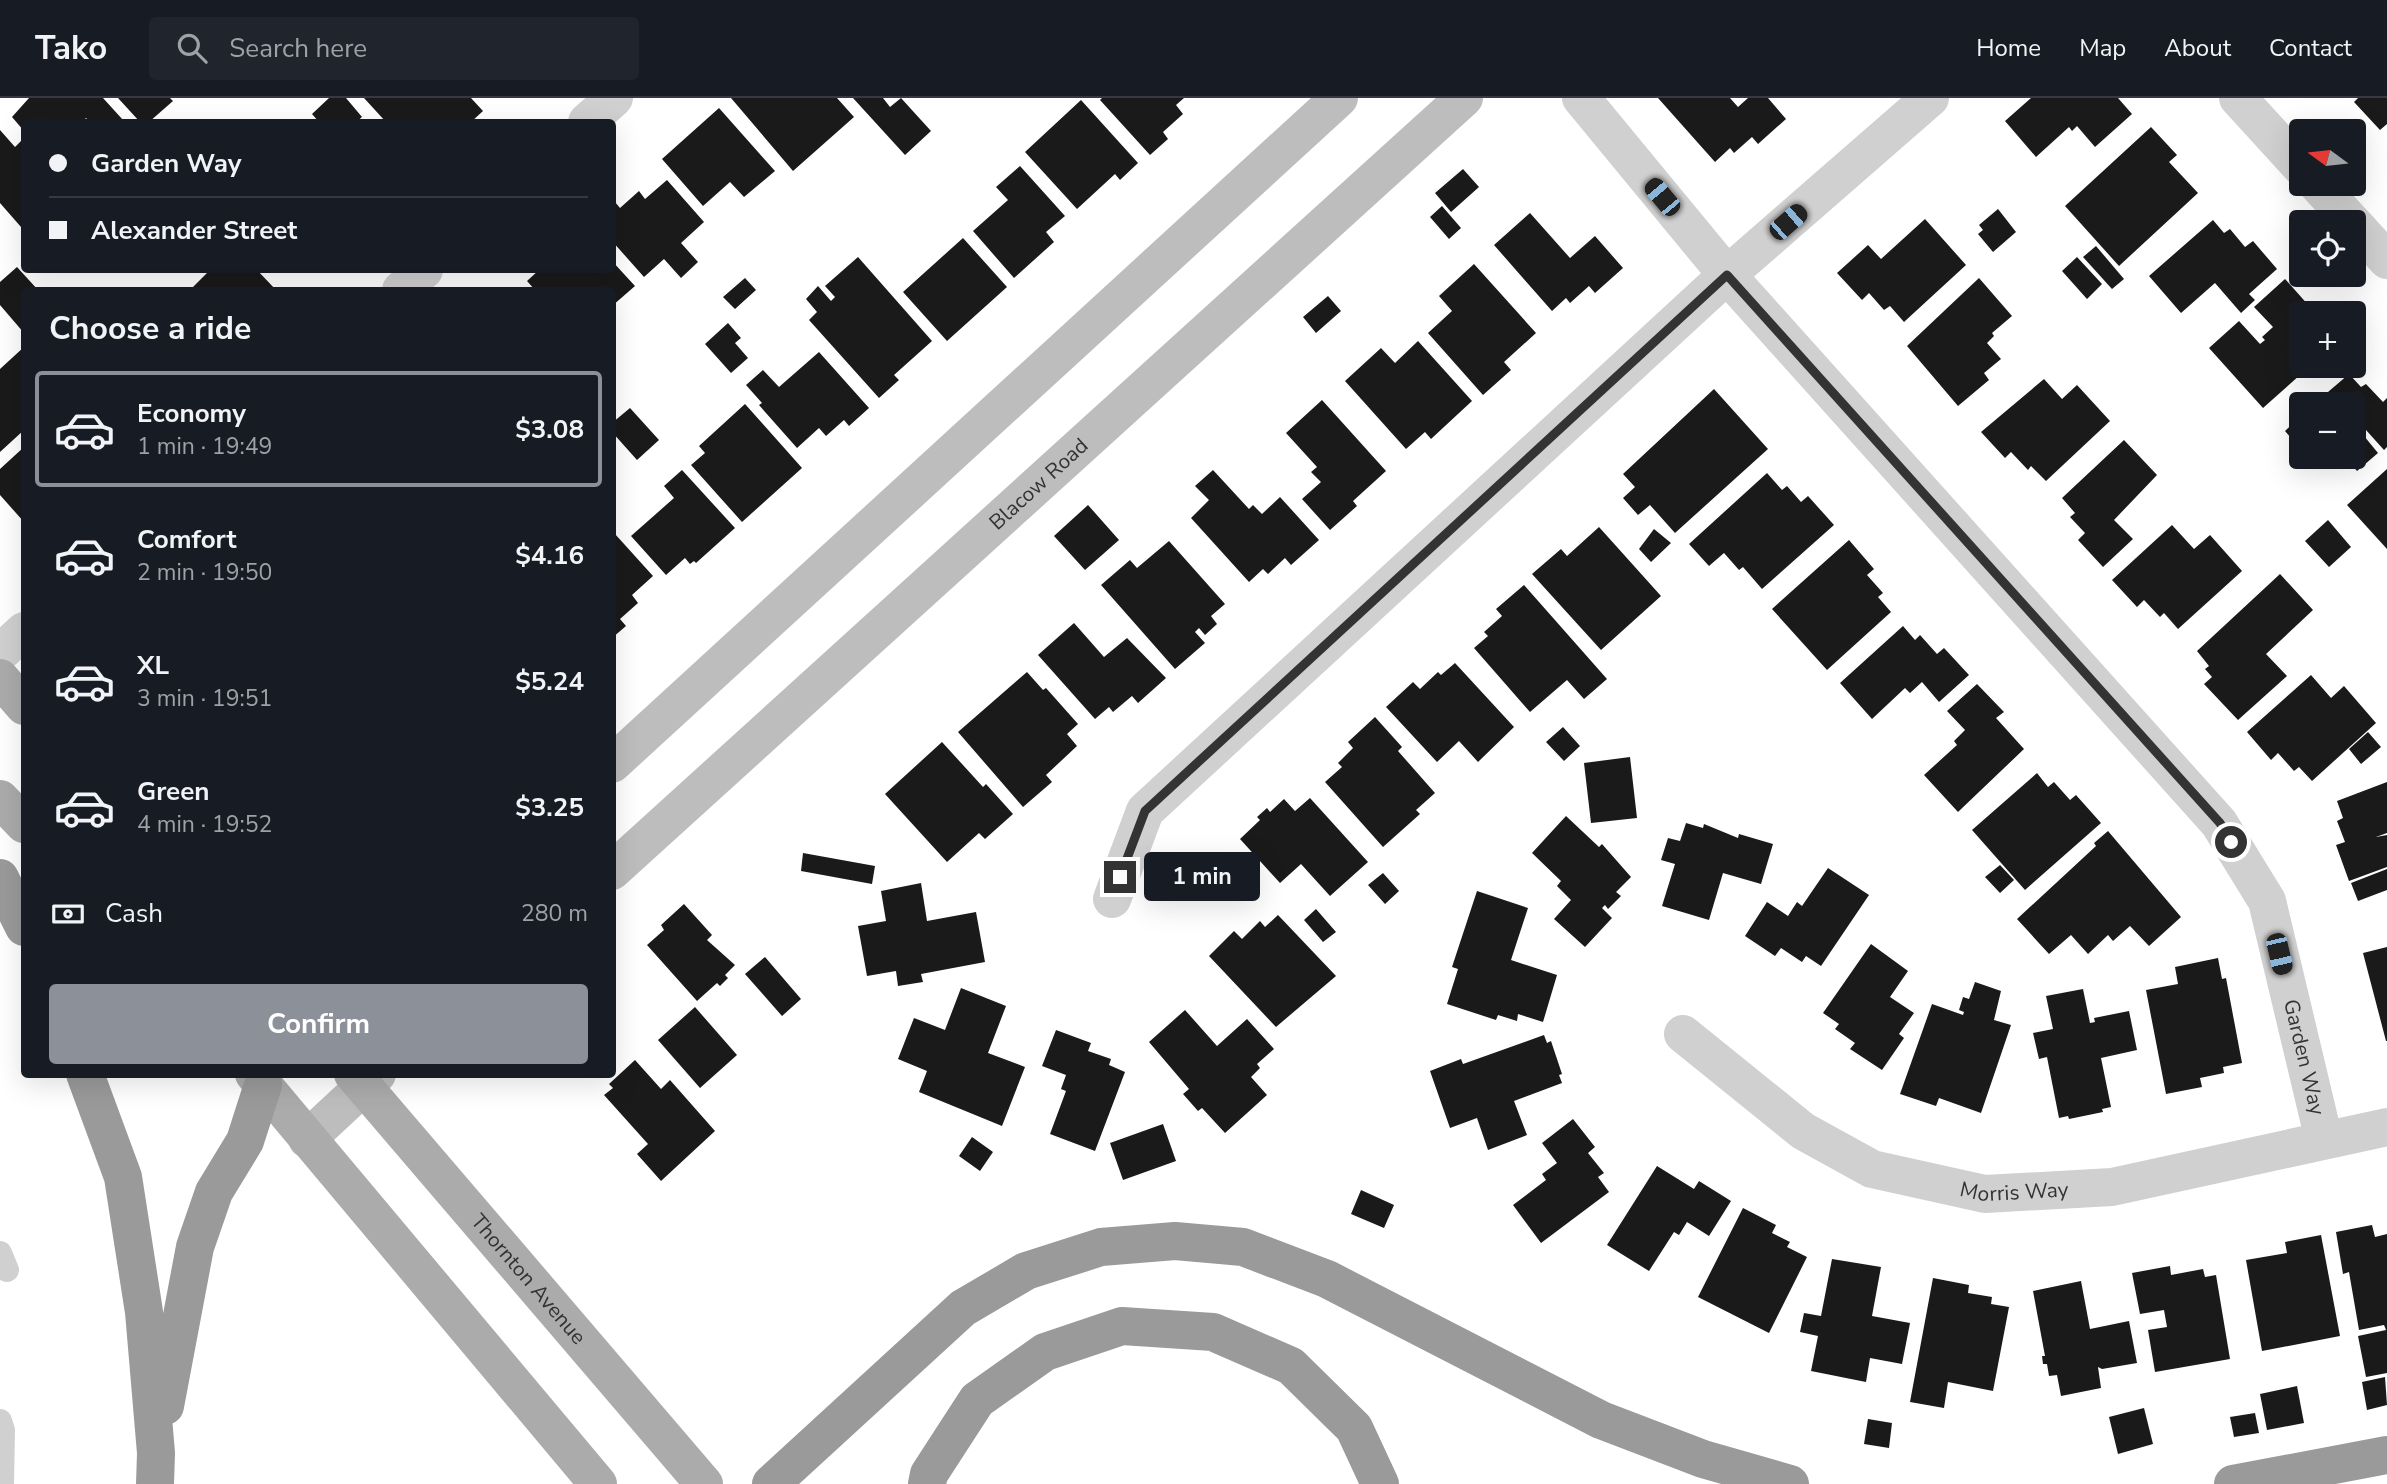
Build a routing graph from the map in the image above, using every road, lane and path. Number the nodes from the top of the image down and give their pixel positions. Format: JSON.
{"nodes":[{"id":1,"x":614,"y":98,"type":"edge"},
{"id":2,"x":1339,"y":98,"type":"edge"},
{"id":3,"x":1464,"y":98,"type":"edge"},
{"id":4,"x":1581,"y":98,"type":"edge"},
{"id":5,"x":1930,"y":98,"type":"edge"},
{"id":6,"x":2238,"y":98,"type":"edge"},
{"id":7,"x":590,"y":119,"type":"edge"},
{"id":8,"x":2289,"y":154,"type":"edge"},
{"id":9,"x":2328,"y":196,"type":"edge"},
{"id":10,"x":2341,"y":210,"type":"edge"},
{"id":11,"x":2366,"y":237,"type":"edge"},
{"id":12,"x":2387,"y":260,"type":"edge"},
{"id":13,"x":421,"y":273,"type":"edge"},
{"id":14,"x":1727,"y":275,"type":"junction"},
{"id":15,"x":404,"y":287,"type":"edge"},
{"id":16,"x":21,"y":634,"type":"edge"},
{"id":17,"x":0,"y":653,"type":"edge"},
{"id":18,"x":0,"y":678,"type":"edge"},
{"id":19,"x":21,"y":702,"type":"edge"},
{"id":20,"x":616,"y":760,"type":"edge"},
{"id":21,"x":0,"y":799,"type":"edge"},
{"id":22,"x":21,"y":821,"type":"edge"},
{"id":23,"x":616,"y":867,"type":"edge"},
{"id":24,"x":0,"y":878,"type":"edge"},
{"id":25,"x":1112,"y":899,"type":"dead end"},
{"id":26,"x":21,"y":921,"type":"edge"},
{"id":27,"x":1682,"y":1034,"type":"dead end"},
{"id":28,"x":86,"y":1078,"type":"edge"},
{"id":29,"x":263,"y":1078,"type":"edge"},
{"id":30,"x":364,"y":1078,"type":"edge"},
{"id":31,"x":2387,"y":1127,"type":"edge"},
{"id":32,"x":307,"y":1139,"type":"junction"},
{"id":33,"x":2324,"y":1140,"type":"junction"},
{"id":34,"x":0,"y":1421,"type":"edge"},
{"id":35,"x":2387,"y":1455,"type":"edge"},
{"id":36,"x":156,"y":1468,"type":"edge"},
{"id":37,"x":2,"y":1484,"type":"edge"},
{"id":38,"x":598,"y":1484,"type":"edge"},
{"id":39,"x":704,"y":1484,"type":"edge"},
{"id":40,"x":771,"y":1484,"type":"edge"},
{"id":41,"x":927,"y":1484,"type":"edge"},
{"id":42,"x":1380,"y":1484,"type":"edge"},
{"id":43,"x":1790,"y":1484,"type":"edge"},
{"id":44,"x":2233,"y":1484,"type":"edge"}],
"edges":[{"from":1,"to":7,"type":"street"},
{"from":2,"to":20,"type":"main road"},
{"from":3,"to":23,"type":"main road","name":"Blacow Road"},
{"from":4,"to":14,"type":"street","name":"Garden Way"},
{"from":5,"to":14,"type":"street"},
{"from":6,"to":8,"type":"street"},
{"from":9,"to":10,"type":"street"},
{"from":11,"to":12,"type":"street"},
{"from":13,"to":15,"type":"street"},
{"from":14,"to":25,"type":"street"},
{"from":14,"to":33,"type":"street","name":"Garden Way"},
{"from":16,"to":17,"type":"street"},
{"from":18,"to":19,"type":"main road"},
{"from":21,"to":22,"type":"main road"},
{"from":24,"to":26,"type":"highway"},
{"from":27,"to":33,"type":"street","name":"Morris Way"},
{"from":28,"to":36,"type":"highway"},
{"from":29,"to":32,"type":"main road"},
{"from":29,"to":36,"type":"highway"},
{"from":30,"to":32,"type":"main road"},
{"from":30,"to":39,"type":"main road","name":"Thornton Avenue"},
{"from":31,"to":33,"type":"street","name":"Morris Way"},
{"from":32,"to":38,"type":"main road"},
{"from":34,"to":37,"type":"lane"},
{"from":35,"to":44,"type":"highway"},
{"from":40,"to":43,"type":"highway"},
{"from":41,"to":42,"type":"highway"}]}
